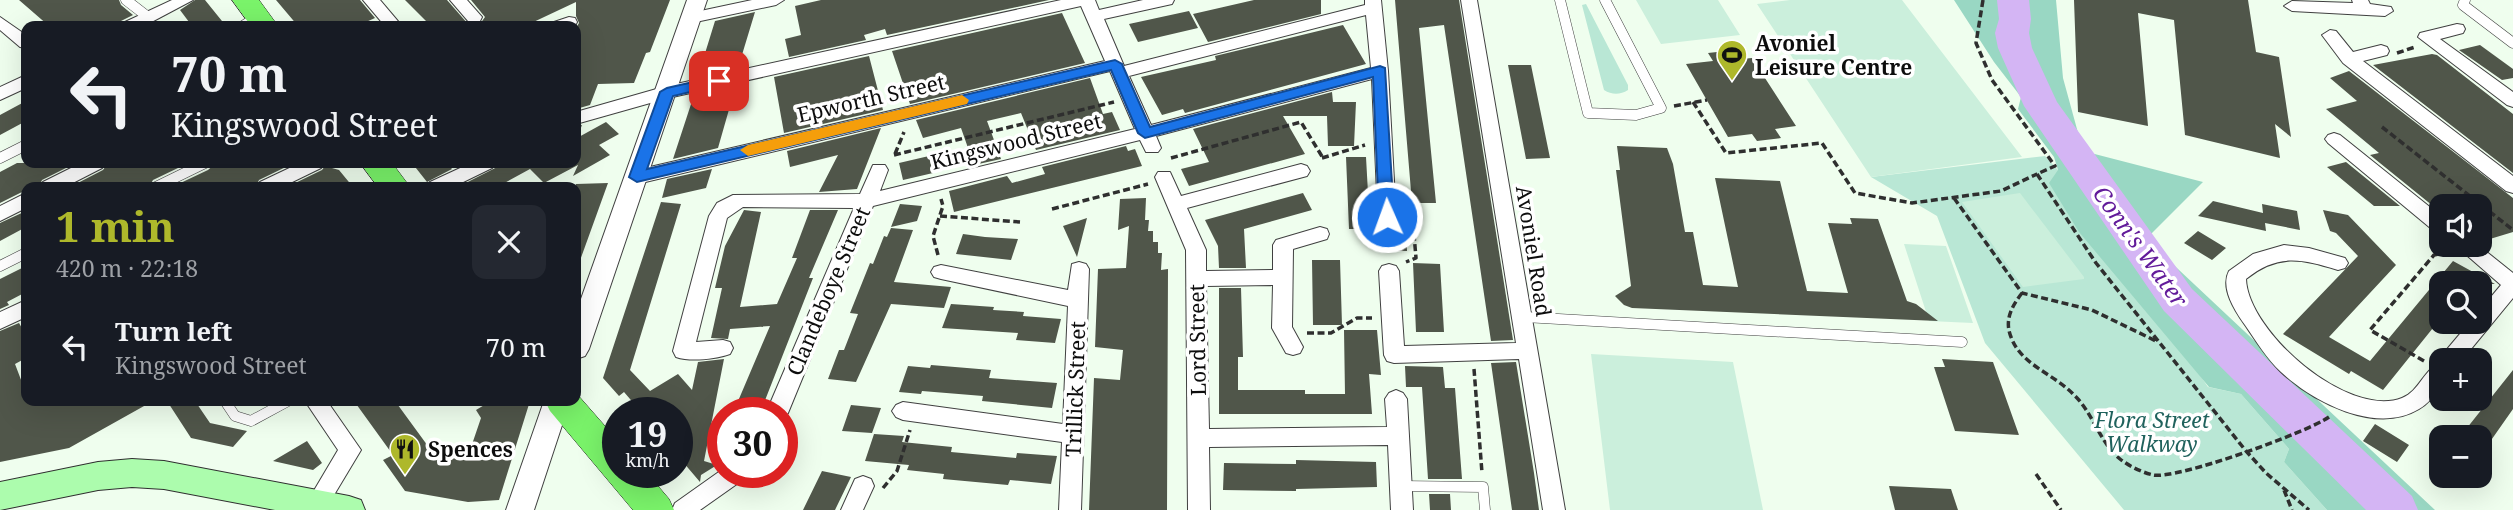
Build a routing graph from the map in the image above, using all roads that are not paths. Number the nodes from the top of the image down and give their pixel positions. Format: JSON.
{"nodes":[{"id":1,"x":126,"y":0,"type":"edge"},
{"id":2,"x":185,"y":0,"type":"edge"},
{"id":3,"x":370,"y":0,"type":"edge"},
{"id":4,"x":458,"y":0,"type":"edge"},
{"id":5,"x":776,"y":0,"type":"edge"},
{"id":6,"x":1086,"y":0,"type":"edge"},
{"id":7,"x":1166,"y":0,"type":"edge"},
{"id":8,"x":1469,"y":0,"type":"edge"},
{"id":9,"x":1560,"y":0,"type":"edge"},
{"id":10,"x":1605,"y":0,"type":"edge"},
{"id":11,"x":2465,"y":0,"type":"edge"},
{"id":12,"x":1373,"y":4,"type":"edge"},
{"id":13,"x":2362,"y":4,"type":"edge"},
{"id":14,"x":2292,"y":6,"type":"dead end"},
{"id":15,"x":694,"y":9,"type":"edge"},
{"id":16,"x":2385,"y":11,"type":"dead end"},
{"id":17,"x":1095,"y":16,"type":"junction"},
{"id":18,"x":474,"y":17,"type":"dead end"},
{"id":19,"x":148,"y":18,"type":"junction"},
{"id":20,"x":142,"y":21,"type":"edge"},
{"id":21,"x":389,"y":21,"type":"edge"},
{"id":22,"x":0,"y":22,"type":"edge"},
{"id":23,"x":2458,"y":29,"type":"dead end"},
{"id":24,"x":2330,"y":35,"type":"dead end"},
{"id":25,"x":21,"y":39,"type":"edge"},
{"id":26,"x":2513,"y":43,"type":"edge"},
{"id":27,"x":2381,"y":51,"type":"road end"},
{"id":28,"x":2348,"y":59,"type":"junction"},
{"id":29,"x":1117,"y":69,"type":"junction"},
{"id":30,"x":1380,"y":71,"type":"junction"},
{"id":31,"x":21,"y":84,"type":"edge"},
{"id":32,"x":667,"y":92,"type":"junction"},
{"id":33,"x":0,"y":94,"type":"edge"},
{"id":34,"x":2513,"y":101,"type":"edge"},
{"id":35,"x":581,"y":117,"type":"edge"},
{"id":36,"x":2334,"y":139,"type":"dead end"},
{"id":37,"x":1148,"y":140,"type":"junction"},
{"id":38,"x":21,"y":148,"type":"edge"},
{"id":39,"x":0,"y":158,"type":"edge"},
{"id":40,"x":86,"y":168,"type":"edge"},
{"id":41,"x":195,"y":168,"type":"edge"},
{"id":42,"x":305,"y":168,"type":"edge"},
{"id":43,"x":379,"y":168,"type":"edge"},
{"id":44,"x":476,"y":168,"type":"edge"},
{"id":45,"x":879,"y":170,"type":"road end"},
{"id":46,"x":1301,"y":171,"type":"road end"},
{"id":47,"x":1167,"y":172,"type":"road end"},
{"id":48,"x":637,"y":177,"type":"junction"},
{"id":49,"x":60,"y":182,"type":"edge"},
{"id":50,"x":166,"y":182,"type":"edge"},
{"id":51,"x":277,"y":182,"type":"edge"},
{"id":52,"x":391,"y":182,"type":"edge"},
{"id":53,"x":447,"y":182,"type":"edge"},
{"id":54,"x":2513,"y":186,"type":"edge"},
{"id":55,"x":865,"y":201,"type":"junction"},
{"id":56,"x":21,"y":203,"type":"edge"},
{"id":57,"x":1176,"y":204,"type":"junction"},
{"id":58,"x":0,"y":214,"type":"edge"},
{"id":59,"x":2429,"y":216,"type":"edge"},
{"id":60,"x":1387,"y":217,"type":"road end"},
{"id":61,"x":1320,"y":234,"type":"dead end"},
{"id":62,"x":21,"y":256,"type":"edge"},
{"id":63,"x":2480,"y":257,"type":"edge"},
{"id":64,"x":2337,"y":263,"type":"dead end"},
{"id":65,"x":0,"y":266,"type":"edge"},
{"id":66,"x":1079,"y":269,"type":"dead end"},
{"id":67,"x":1389,"y":271,"type":"road end"},
{"id":68,"x":940,"y":272,"type":"road end"},
{"id":69,"x":1283,"y":277,"type":"junction"},
{"id":70,"x":1196,"y":279,"type":"junction"},
{"id":71,"x":2513,"y":284,"type":"edge"},
{"id":72,"x":1078,"y":300,"type":"junction"},
{"id":73,"x":21,"y":310,"type":"edge"},
{"id":74,"x":1522,"y":317,"type":"junction"},
{"id":75,"x":0,"y":321,"type":"edge"},
{"id":76,"x":581,"y":335,"type":"edge"},
{"id":77,"x":1288,"y":340,"type":"road end"},
{"id":78,"x":1962,"y":342,"type":"dead end"},
{"id":79,"x":723,"y":348,"type":"dead end"},
{"id":80,"x":2460,"y":348,"type":"edge"},
{"id":81,"x":1528,"y":351,"type":"junction"},
{"id":82,"x":2429,"y":386,"type":"edge"},
{"id":83,"x":783,"y":397,"type":"edge"},
{"id":84,"x":1396,"y":399,"type":"dead end"},
{"id":85,"x":228,"y":406,"type":"edge"},
{"id":86,"x":279,"y":406,"type":"edge"},
{"id":87,"x":319,"y":406,"type":"edge"},
{"id":88,"x":558,"y":406,"type":"edge"},
{"id":89,"x":564,"y":406,"type":"edge"},
{"id":90,"x":909,"y":412,"type":"road end"},
{"id":91,"x":1074,"y":435,"type":"junction"},
{"id":92,"x":1398,"y":436,"type":"junction"},
{"id":93,"x":1198,"y":439,"type":"junction"},
{"id":94,"x":602,"y":448,"type":"edge"},
{"id":95,"x":863,"y":486,"type":"road end"},
{"id":96,"x":1401,"y":486,"type":"junction"},
{"id":97,"x":637,"y":488,"type":"edge"},
{"id":98,"x":714,"y":488,"type":"edge"},
{"id":99,"x":0,"y":496,"type":"edge"},
{"id":100,"x":317,"y":504,"type":"junction"},
{"id":101,"x":349,"y":510,"type":"edge"},
{"id":102,"x":520,"y":510,"type":"edge"},
{"id":103,"x":656,"y":510,"type":"edge"},
{"id":104,"x":683,"y":510,"type":"edge"},
{"id":105,"x":852,"y":510,"type":"edge"},
{"id":106,"x":1070,"y":510,"type":"edge"},
{"id":107,"x":1199,"y":510,"type":"edge"},
{"id":108,"x":1402,"y":510,"type":"edge"},
{"id":109,"x":1485,"y":510,"type":"edge"},
{"id":110,"x":1554,"y":510,"type":"edge"}],
"edges":[{"from":1,"to":19,"type":"lane"},
{"from":2,"to":19,"type":"street"},
{"from":3,"to":21,"type":"street"},
{"from":4,"to":18,"type":"street"},
{"from":5,"to":15,"type":"street"},
{"from":6,"to":17,"type":"street"},
{"from":6,"to":32,"type":"street"},
{"from":7,"to":17,"type":"street"},
{"from":8,"to":74,"type":"street","name":"Avoniel Road"},
{"from":9,"to":10,"type":"lane"},
{"from":11,"to":26,"type":"lane"},
{"from":12,"to":29,"type":"street"},
{"from":12,"to":30,"type":"street"},
{"from":13,"to":14,"type":"street"},
{"from":13,"to":16,"type":"street"},
{"from":15,"to":32,"type":"street"},
{"from":17,"to":29,"type":"street"},
{"from":19,"to":20,"type":"street"},
{"from":22,"to":25,"type":"street"},
{"from":23,"to":34,"type":"street"},
{"from":24,"to":28,"type":"street"},
{"from":27,"to":28,"type":"street"},
{"from":28,"to":54,"type":"street"},
{"from":29,"to":37,"type":"street"},
{"from":29,"to":48,"type":"street","name":"Epworth Street"},
{"from":30,"to":37,"type":"street","name":"Kingswood Street"},
{"from":30,"to":60,"type":"street"},
{"from":31,"to":33,"type":"street"},
{"from":32,"to":35,"type":"street"},
{"from":32,"to":48,"type":"street"},
{"from":36,"to":59,"type":"street"},
{"from":37,"to":55,"type":"street","name":"Kingswood Street"},
{"from":38,"to":39,"type":"lane"},
{"from":40,"to":49,"type":"street"},
{"from":41,"to":50,"type":"lane"},
{"from":42,"to":51,"type":"street"},
{"from":43,"to":52,"type":"main road"},
{"from":44,"to":53,"type":"street"},
{"from":45,"to":55,"type":"street","name":"Clandeboye Street"},
{"from":46,"to":57,"type":"street"},
{"from":47,"to":57,"type":"street","name":"Lord Street"},
{"from":48,"to":76,"type":"street"},
{"from":55,"to":79,"type":"street","name":"Kingswood Street"},
{"from":55,"to":83,"type":"street","name":"Clandeboye Street"},
{"from":56,"to":58,"type":"street"},
{"from":57,"to":70,"type":"street","name":"Lord Street"},
{"from":61,"to":69,"type":"street"},
{"from":62,"to":65,"type":"lane"},
{"from":63,"to":71,"type":"street"},
{"from":64,"to":82,"type":"street"},
{"from":66,"to":72,"type":"street","name":"Trillick Street"},
{"from":67,"to":81,"type":"street"},
{"from":68,"to":72,"type":"street"},
{"from":69,"to":70,"type":"street"},
{"from":69,"to":77,"type":"street"},
{"from":70,"to":93,"type":"street","name":"Lord Street"},
{"from":71,"to":80,"type":"street"},
{"from":72,"to":91,"type":"street","name":"Trillick Street"},
{"from":73,"to":75,"type":"street"},
{"from":74,"to":78,"type":"lane"},
{"from":74,"to":81,"type":"street","name":"Avoniel Road"},
{"from":81,"to":110,"type":"street","name":"Avoniel Road"},
{"from":84,"to":92,"type":"street"},
{"from":85,"to":86,"type":"lane"},
{"from":87,"to":100,"type":"street"},
{"from":88,"to":102,"type":"street"},
{"from":89,"to":94,"type":"main road"},
{"from":90,"to":91,"type":"street"},
{"from":91,"to":106,"type":"street","name":"Trillick Street"},
{"from":92,"to":93,"type":"street"},
{"from":92,"to":96,"type":"street"},
{"from":93,"to":107,"type":"street","name":"Lord Street"},
{"from":95,"to":105,"type":"street"},
{"from":96,"to":108,"type":"street"},
{"from":96,"to":109,"type":"lane"},
{"from":97,"to":103,"type":"main road"},
{"from":98,"to":104,"type":"street"},
{"from":99,"to":100,"type":"main road"},
{"from":100,"to":101,"type":"main road"}]}
